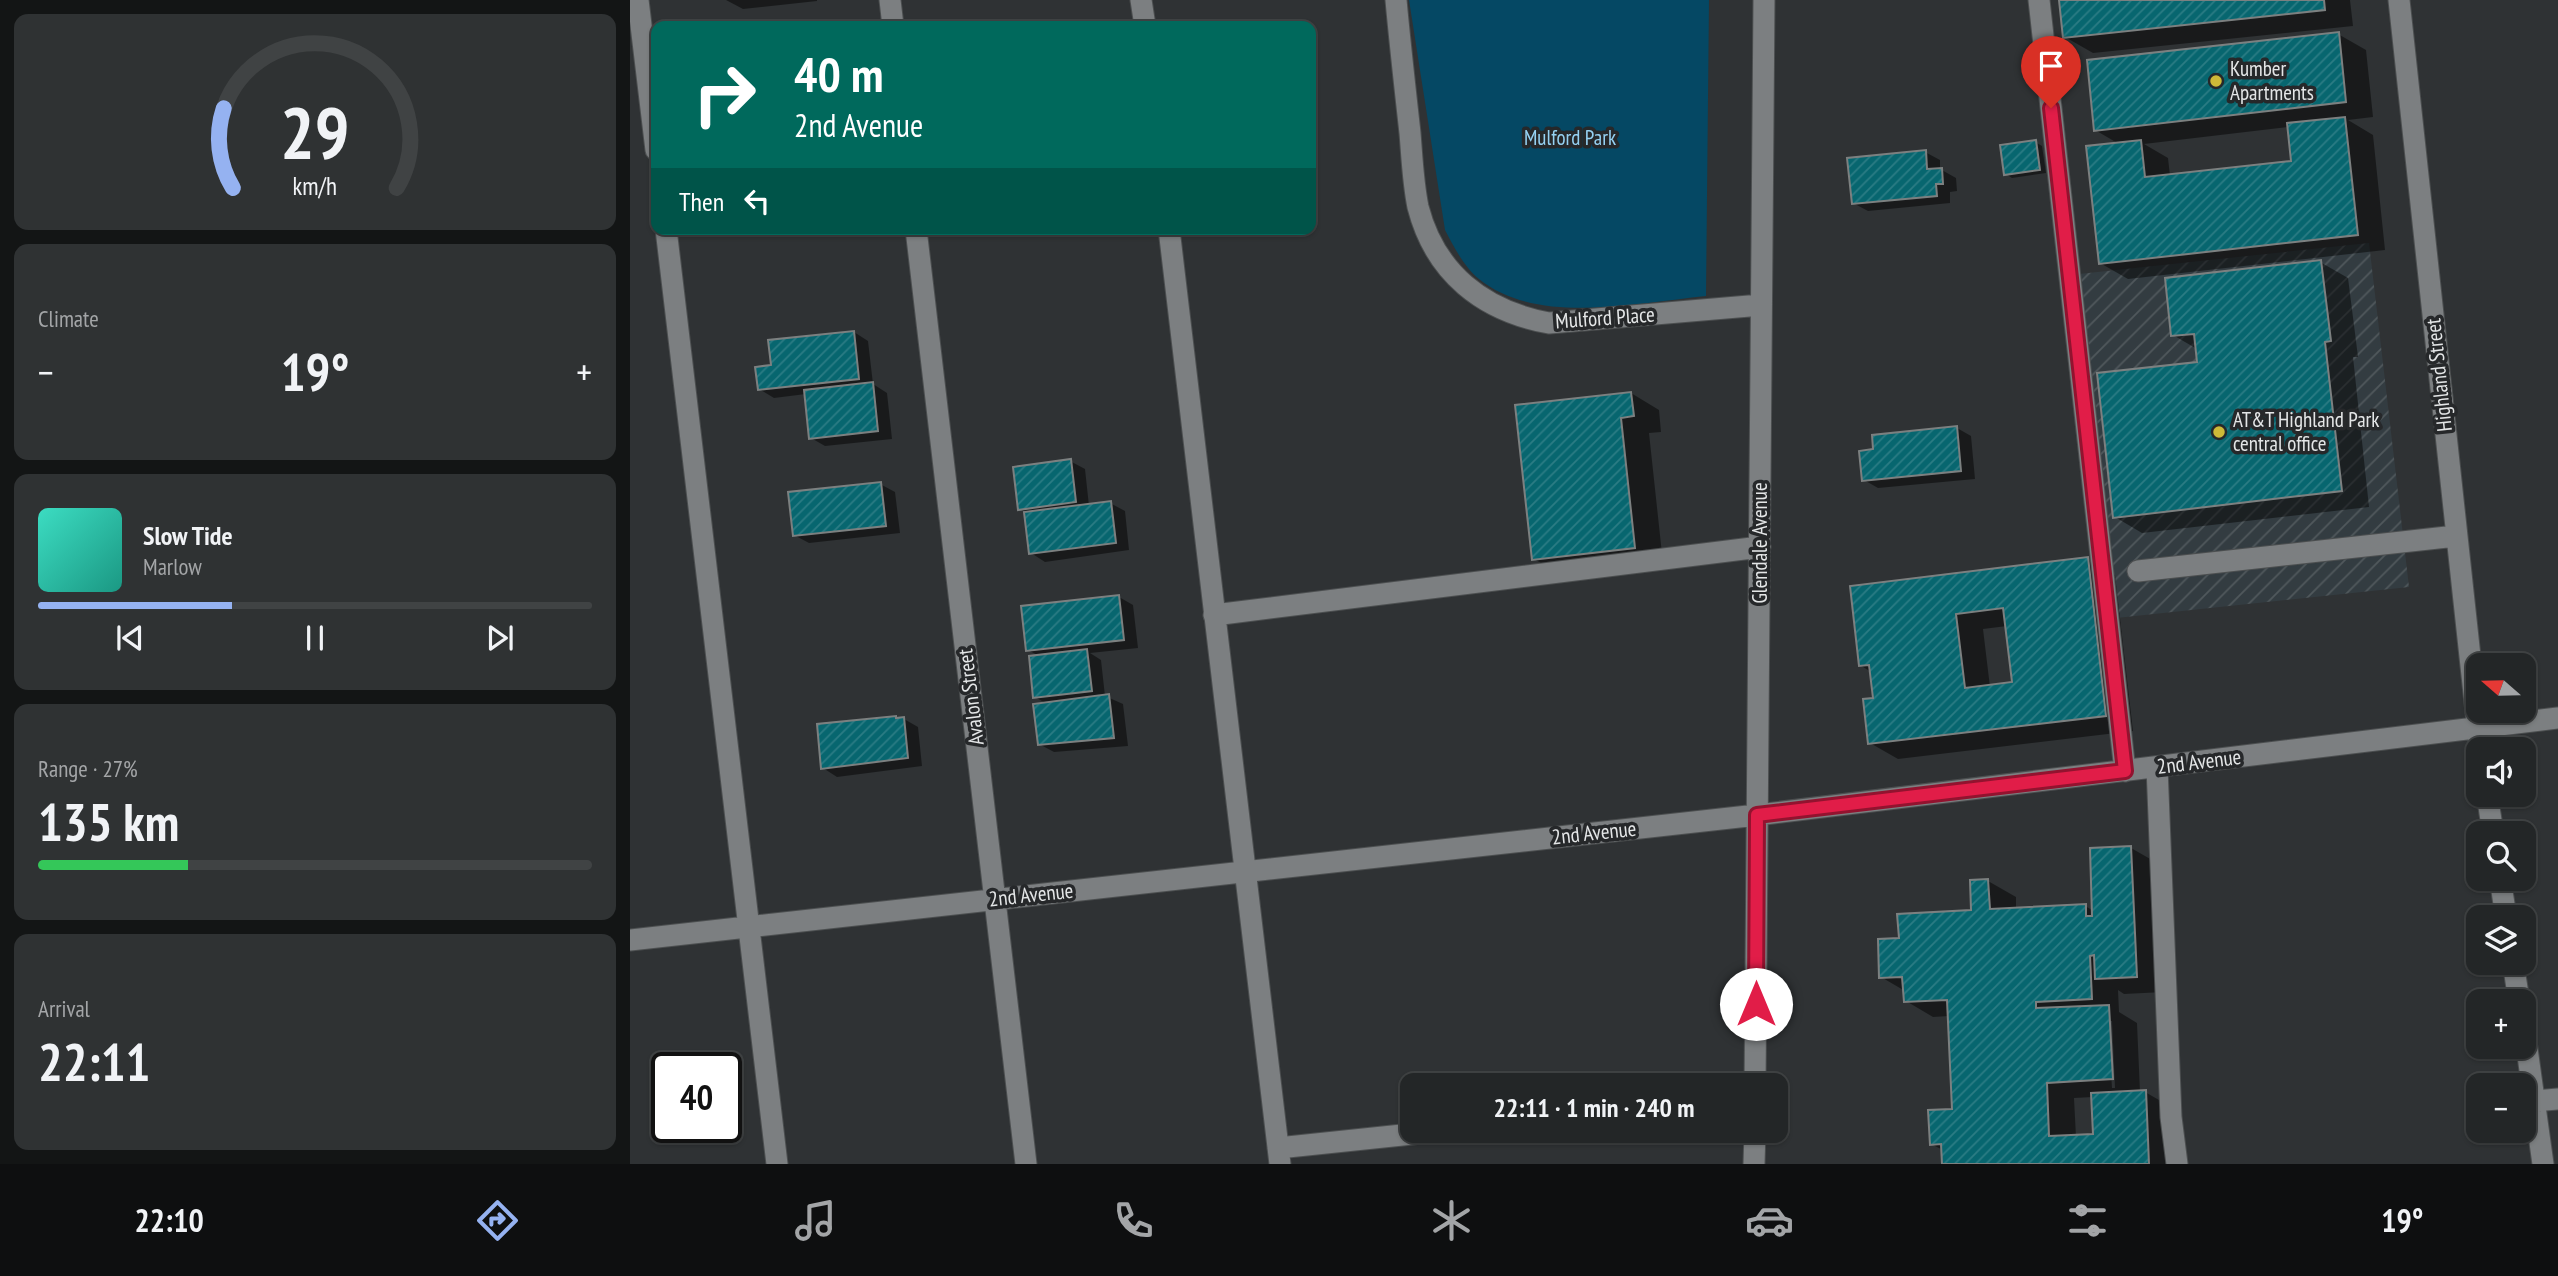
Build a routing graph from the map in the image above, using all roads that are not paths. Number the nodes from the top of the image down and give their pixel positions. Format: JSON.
{"nodes":[{"id":1,"x":638,"y":0,"type":"edge"},
{"id":2,"x":890,"y":0,"type":"edge"},
{"id":3,"x":1141,"y":0,"type":"edge"},
{"id":4,"x":1396,"y":0,"type":"edge"},
{"id":5,"x":1764,"y":0,"type":"edge"},
{"id":6,"x":2039,"y":0,"type":"edge"},
{"id":7,"x":2399,"y":0,"type":"edge"},
{"id":8,"x":892,"y":21,"type":"edge"},
{"id":9,"x":1143,"y":21,"type":"edge"},
{"id":10,"x":651,"y":108,"type":"edge"},
{"id":11,"x":667,"y":235,"type":"edge"},
{"id":12,"x":917,"y":235,"type":"edge"},
{"id":13,"x":1170,"y":235,"type":"edge"},
{"id":14,"x":1761,"y":305,"type":"junction"},
{"id":15,"x":2456,"y":536,"type":"junction"},
{"id":16,"x":1759,"y":547,"type":"junction"},
{"id":17,"x":2138,"y":571,"type":"dead end"},
{"id":18,"x":1214,"y":615,"type":"junction"},
{"id":19,"x":2558,"y":718,"type":"edge"},
{"id":20,"x":2476,"y":727,"type":"junction"},
{"id":21,"x":2478,"y":737,"type":"edge"},
{"id":22,"x":2157,"y":767,"type":"junction"},
{"id":23,"x":2125,"y":771,"type":"junction"},
{"id":24,"x":1757,"y":815,"type":"junction"},
{"id":25,"x":1245,"y":872,"type":"junction"},
{"id":26,"x":995,"y":900,"type":"junction"},
{"id":27,"x":750,"y":927,"type":"junction"},
{"id":28,"x":630,"y":940,"type":"edge"},
{"id":29,"x":1755,"y":1073,"type":"edge"},
{"id":30,"x":2558,"y":1098,"type":"edge"},
{"id":31,"x":2536,"y":1101,"type":"edge"},
{"id":32,"x":2536,"y":1109,"type":"edge"},
{"id":33,"x":1400,"y":1138,"type":"edge"},
{"id":34,"x":1755,"y":1143,"type":"edge"},
{"id":35,"x":1279,"y":1156,"type":"edge"},
{"id":36,"x":777,"y":1164,"type":"edge"},
{"id":37,"x":1026,"y":1164,"type":"edge"},
{"id":38,"x":1754,"y":1164,"type":"edge"},
{"id":39,"x":2177,"y":1164,"type":"edge"},
{"id":40,"x":2543,"y":1164,"type":"edge"}],
"edges":[{"from":1,"to":10,"type":"street"},
{"from":2,"to":8,"type":"street"},
{"from":3,"to":9,"type":"street"},
{"from":4,"to":14,"type":"street","name":"Mulford Place"},
{"from":5,"to":14,"type":"street","name":"Glendale Avenue"},
{"from":6,"to":23,"type":"street"},
{"from":7,"to":15,"type":"street","name":"Highland Street"},
{"from":11,"to":27,"type":"street"},
{"from":12,"to":26,"type":"street","name":"Avalon Street"},
{"from":13,"to":18,"type":"street"},
{"from":14,"to":16,"type":"street","name":"Glendale Avenue"},
{"from":15,"to":17,"type":"street"},
{"from":15,"to":20,"type":"street","name":"Highland Street"},
{"from":16,"to":18,"type":"street"},
{"from":16,"to":24,"type":"street","name":"Glendale Avenue"},
{"from":18,"to":25,"type":"street"},
{"from":19,"to":20,"type":"street","name":"2nd Avenue"},
{"from":20,"to":21,"type":"street","name":"Highland Street"},
{"from":20,"to":22,"type":"street","name":"2nd Avenue"},
{"from":22,"to":23,"type":"street","name":"2nd Avenue"},
{"from":22,"to":39,"type":"street"},
{"from":23,"to":24,"type":"street","name":"2nd Avenue"},
{"from":24,"to":25,"type":"street","name":"2nd Avenue"},
{"from":24,"to":29,"type":"street","name":"Glendale Avenue"},
{"from":25,"to":26,"type":"street","name":"2nd Avenue"},
{"from":25,"to":35,"type":"street"},
{"from":26,"to":27,"type":"street","name":"2nd Avenue"},
{"from":26,"to":37,"type":"street","name":"Avalon Street"},
{"from":27,"to":28,"type":"street","name":"2nd Avenue"},
{"from":27,"to":36,"type":"street"},
{"from":30,"to":31,"type":"street"},
{"from":32,"to":40,"type":"street"},
{"from":33,"to":35,"type":"street"},
{"from":34,"to":38,"type":"street"}]}
